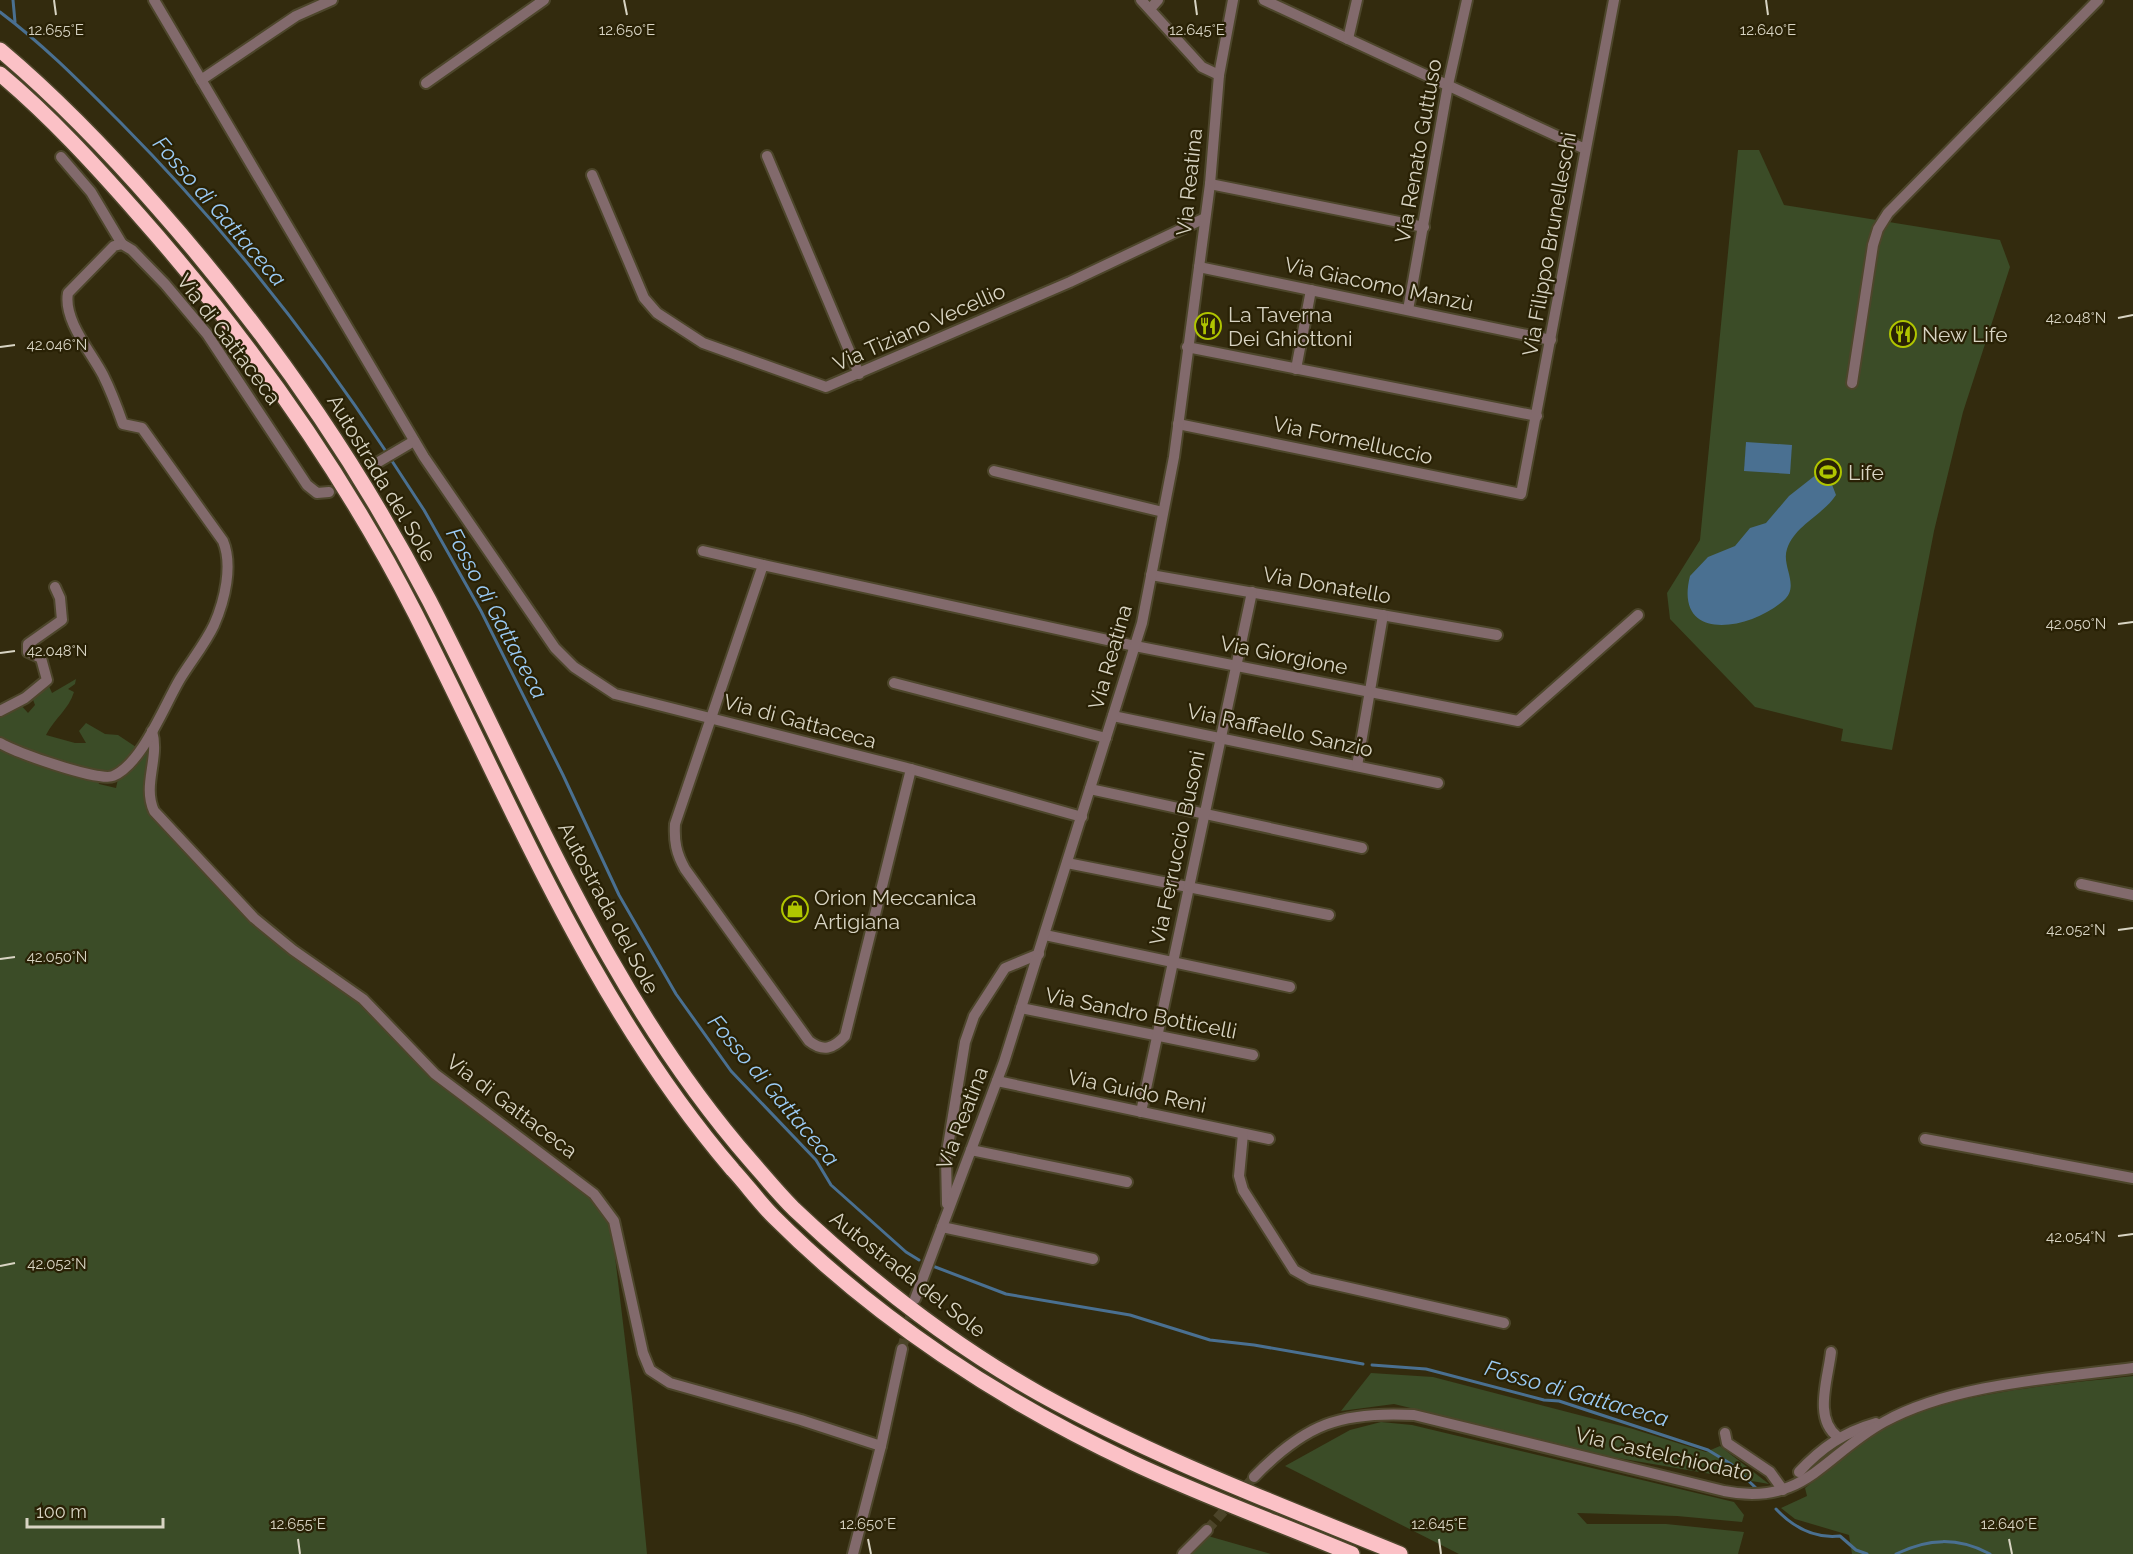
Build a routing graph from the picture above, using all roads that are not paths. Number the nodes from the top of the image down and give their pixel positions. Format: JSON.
{"nodes":[{"id":1,"x":154,"y":0,"type":"edge"},
{"id":2,"x":332,"y":0,"type":"edge"},
{"id":3,"x":544,"y":0,"type":"edge"},
{"id":4,"x":1141,"y":0,"type":"edge"},
{"id":5,"x":1158,"y":0,"type":"edge"},
{"id":6,"x":1233,"y":0,"type":"edge"},
{"id":7,"x":1264,"y":0,"type":"edge"},
{"id":8,"x":1357,"y":0,"type":"edge"},
{"id":9,"x":1467,"y":0,"type":"edge"},
{"id":10,"x":1614,"y":0,"type":"edge"},
{"id":11,"x":2098,"y":0,"type":"edge"},
{"id":12,"x":1150,"y":9,"type":"junction"},
{"id":13,"x":1348,"y":39,"type":"junction"},
{"id":14,"x":0,"y":50,"type":"edge"},
{"id":15,"x":0,"y":74,"type":"edge"},
{"id":16,"x":1219,"y":75,"type":"junction"},
{"id":17,"x":201,"y":80,"type":"junction"},
{"id":18,"x":426,"y":82,"type":"dead end"},
{"id":19,"x":1448,"y":85,"type":"junction"},
{"id":20,"x":1585,"y":149,"type":"junction"},
{"id":21,"x":767,"y":156,"type":"dead end"},
{"id":22,"x":61,"y":157,"type":"dead end"},
{"id":23,"x":591,"y":175,"type":"dead end"},
{"id":24,"x":1210,"y":184,"type":"junction"},
{"id":25,"x":1205,"y":218,"type":"junction"},
{"id":26,"x":1424,"y":227,"type":"junction"},
{"id":27,"x":122,"y":244,"type":"junction"},
{"id":28,"x":1199,"y":267,"type":"junction"},
{"id":29,"x":1311,"y":290,"type":"junction"},
{"id":30,"x":1408,"y":310,"type":"junction"},
{"id":31,"x":1551,"y":339,"type":"junction"},
{"id":32,"x":1187,"y":347,"type":"junction"},
{"id":33,"x":1296,"y":369,"type":"junction"},
{"id":34,"x":859,"y":374,"type":"junction"},
{"id":35,"x":1852,"y":383,"type":"dead end"},
{"id":36,"x":1537,"y":416,"type":"junction"},
{"id":37,"x":1178,"y":424,"type":"junction"},
{"id":38,"x":414,"y":441,"type":"junction"},
{"id":39,"x":375,"y":464,"type":"tunnel mouth"},
{"id":40,"x":994,"y":471,"type":"dead end"},
{"id":41,"x":328,"y":492,"type":"dead end"},
{"id":42,"x":1521,"y":494,"type":"joint"},
{"id":43,"x":1163,"y":512,"type":"junction"},
{"id":44,"x":703,"y":551,"type":"dead end"},
{"id":45,"x":763,"y":565,"type":"junction"},
{"id":46,"x":1151,"y":574,"type":"junction"},
{"id":47,"x":55,"y":587,"type":"dead end"},
{"id":48,"x":1252,"y":592,"type":"junction"},
{"id":49,"x":1383,"y":615,"type":"junction"},
{"id":50,"x":1638,"y":615,"type":"dead end"},
{"id":51,"x":1497,"y":635,"type":"dead end"},
{"id":52,"x":1135,"y":646,"type":"junction"},
{"id":53,"x":1236,"y":666,"type":"junction"},
{"id":54,"x":894,"y":683,"type":"dead end"},
{"id":55,"x":1370,"y":692,"type":"junction"},
{"id":56,"x":0,"y":711,"type":"edge"},
{"id":57,"x":1113,"y":716,"type":"junction"},
{"id":58,"x":712,"y":718,"type":"junction"},
{"id":59,"x":152,"y":731,"type":"junction"},
{"id":60,"x":1106,"y":738,"type":"junction"},
{"id":61,"x":1221,"y":738,"type":"junction"},
{"id":62,"x":0,"y":743,"type":"edge"},
{"id":63,"x":1357,"y":766,"type":"junction"},
{"id":64,"x":911,"y":770,"type":"junction"},
{"id":65,"x":1438,"y":783,"type":"dead end"},
{"id":66,"x":1090,"y":789,"type":"junction"},
{"id":67,"x":1205,"y":814,"type":"junction"},
{"id":68,"x":1082,"y":817,"type":"junction"},
{"id":69,"x":1362,"y":848,"type":"dead end"},
{"id":70,"x":1067,"y":863,"type":"junction"},
{"id":71,"x":2080,"y":884,"type":"dead end"},
{"id":72,"x":1189,"y":887,"type":"junction"},
{"id":73,"x":2133,"y":895,"type":"edge"},
{"id":74,"x":1329,"y":915,"type":"dead end"},
{"id":75,"x":1045,"y":935,"type":"junction"},
{"id":76,"x":1039,"y":954,"type":"junction"},
{"id":77,"x":1173,"y":963,"type":"junction"},
{"id":78,"x":1290,"y":987,"type":"dead end"},
{"id":79,"x":1021,"y":1008,"type":"junction"},
{"id":80,"x":1157,"y":1036,"type":"junction"},
{"id":81,"x":1252,"y":1055,"type":"dead end"},
{"id":82,"x":997,"y":1081,"type":"junction"},
{"id":83,"x":1141,"y":1112,"type":"junction"},
{"id":84,"x":1243,"y":1134,"type":"junction"},
{"id":85,"x":1269,"y":1139,"type":"dead end"},
{"id":86,"x":1925,"y":1139,"type":"dead end"},
{"id":87,"x":971,"y":1150,"type":"junction"},
{"id":88,"x":2133,"y":1178,"type":"edge"},
{"id":89,"x":1127,"y":1182,"type":"dead end"},
{"id":90,"x":947,"y":1212,"type":"junction"},
{"id":91,"x":942,"y":1227,"type":"junction"},
{"id":92,"x":1093,"y":1259,"type":"dead end"},
{"id":93,"x":915,"y":1299,"type":"tunnel mouth"},
{"id":94,"x":1504,"y":1323,"type":"dead end"},
{"id":95,"x":902,"y":1349,"type":"tunnel mouth"},
{"id":96,"x":1831,"y":1352,"type":"dead end"},
{"id":97,"x":2133,"y":1368,"type":"edge"},
{"id":98,"x":1890,"y":1419,"type":"junction"},
{"id":99,"x":1725,"y":1432,"type":"dead end"},
{"id":100,"x":1838,"y":1437,"type":"junction"},
{"id":101,"x":881,"y":1446,"type":"junction"},
{"id":102,"x":1799,"y":1472,"type":"dead end"},
{"id":103,"x":1254,"y":1477,"type":"tunnel mouth"},
{"id":104,"x":1783,"y":1490,"type":"junction"},
{"id":105,"x":1207,"y":1530,"type":"tunnel mouth"},
{"id":106,"x":853,"y":1554,"type":"edge"},
{"id":107,"x":1183,"y":1554,"type":"edge"},
{"id":108,"x":1352,"y":1554,"type":"edge"},
{"id":109,"x":1400,"y":1554,"type":"edge"}],
"edges":[{"from":1,"to":17,"type":"street","name":"Via di Gattaceca"},
{"from":2,"to":17,"type":"street"},
{"from":3,"to":18,"type":"street"},
{"from":4,"to":12,"type":"street"},
{"from":5,"to":12,"type":"street"},
{"from":6,"to":16,"type":"street","name":"Via Reatina"},
{"from":7,"to":13,"type":"street"},
{"from":8,"to":13,"type":"street"},
{"from":9,"to":19,"type":"street","name":"Via Renato Guttuso"},
{"from":10,"to":20,"type":"street","name":"Via Filippo Brunelleschi"},
{"from":11,"to":35,"type":"street"},
{"from":12,"to":16,"type":"street"},
{"from":13,"to":19,"type":"street"},
{"from":14,"to":109,"type":"highway","name":"Autostrada del Sole"},
{"from":15,"to":108,"type":"highway","name":"Autostrada del Sole"},
{"from":16,"to":24,"type":"street","name":"Via Reatina"},
{"from":17,"to":38,"type":"street","name":"Via di Gattaceca"},
{"from":19,"to":20,"type":"street"},
{"from":19,"to":26,"type":"street","name":"Via Renato Guttuso"},
{"from":20,"to":31,"type":"street","name":"Via Filippo Brunelleschi"},
{"from":21,"to":34,"type":"street"},
{"from":22,"to":27,"type":"street","name":"Via di Gattaceca"},
{"from":23,"to":34,"type":"street","name":"Via Tiziano Vecellio"},
{"from":24,"to":25,"type":"street","name":"Via Reatina"},
{"from":24,"to":26,"type":"street"},
{"from":25,"to":28,"type":"street","name":"Via Reatina"},
{"from":25,"to":34,"type":"street","name":"Via Tiziano Vecellio"},
{"from":26,"to":30,"type":"street","name":"Via Renato Guttuso"},
{"from":27,"to":41,"type":"street","name":"Via di Gattaceca"},
{"from":27,"to":59,"type":"street"},
{"from":28,"to":29,"type":"street","name":"Via Giacomo Manzù"},
{"from":28,"to":32,"type":"street","name":"Via Reatina"},
{"from":29,"to":30,"type":"street","name":"Via Giacomo Manzù"},
{"from":29,"to":33,"type":"street"},
{"from":30,"to":31,"type":"street","name":"Via Giacomo Manzù"},
{"from":31,"to":36,"type":"street","name":"Via Filippo Brunelleschi"},
{"from":32,"to":33,"type":"street"},
{"from":32,"to":37,"type":"street","name":"Via Reatina"},
{"from":33,"to":36,"type":"street"},
{"from":36,"to":42,"type":"street","name":"Via Filippo Brunelleschi"},
{"from":37,"to":42,"type":"street","name":"Via Formelluccio"},
{"from":37,"to":43,"type":"street","name":"Via Reatina"},
{"from":38,"to":39,"type":"street"},
{"from":38,"to":58,"type":"street","name":"Via di Gattaceca"},
{"from":40,"to":43,"type":"street"},
{"from":43,"to":46,"type":"street","name":"Via Reatina"},
{"from":44,"to":45,"type":"street","name":"Via Giorgione"},
{"from":45,"to":52,"type":"street","name":"Via Giorgione"},
{"from":45,"to":58,"type":"street"},
{"from":46,"to":48,"type":"street","name":"Via Donatello"},
{"from":46,"to":52,"type":"street","name":"Via Reatina"},
{"from":47,"to":56,"type":"street"},
{"from":48,"to":49,"type":"street","name":"Via Donatello"},
{"from":48,"to":53,"type":"street","name":"Via Ferruccio Busoni"},
{"from":49,"to":51,"type":"street","name":"Via Donatello"},
{"from":49,"to":55,"type":"street"},
{"from":50,"to":55,"type":"street","name":"Via Giorgione"},
{"from":52,"to":53,"type":"street","name":"Via Giorgione"},
{"from":52,"to":57,"type":"street","name":"Via Reatina"},
{"from":53,"to":55,"type":"street","name":"Via Giorgione"},
{"from":53,"to":61,"type":"street","name":"Via Ferruccio Busoni"},
{"from":54,"to":60,"type":"street"},
{"from":55,"to":63,"type":"street"},
{"from":57,"to":60,"type":"street","name":"Via Reatina"},
{"from":57,"to":61,"type":"street","name":"Via Raffaello Sanzio"},
{"from":58,"to":64,"type":"street","name":"Via di Gattaceca"},
{"from":58,"to":64,"type":"street"},
{"from":59,"to":62,"type":"street"},
{"from":59,"to":101,"type":"street","name":"Via di Gattaceca"},
{"from":60,"to":66,"type":"street","name":"Via Reatina"},
{"from":61,"to":63,"type":"street","name":"Via Raffaello Sanzio"},
{"from":61,"to":67,"type":"street","name":"Via Ferruccio Busoni"},
{"from":63,"to":65,"type":"street","name":"Via Raffaello Sanzio"},
{"from":64,"to":68,"type":"street","name":"Via di Gattaceca"},
{"from":66,"to":67,"type":"street"},
{"from":66,"to":68,"type":"street","name":"Via Reatina"},
{"from":67,"to":69,"type":"street"},
{"from":67,"to":72,"type":"street","name":"Via Ferruccio Busoni"},
{"from":68,"to":70,"type":"street","name":"Via Reatina"},
{"from":70,"to":72,"type":"street"},
{"from":70,"to":75,"type":"street","name":"Via Reatina"},
{"from":71,"to":73,"type":"street"},
{"from":72,"to":74,"type":"street"},
{"from":72,"to":77,"type":"street","name":"Via Ferruccio Busoni"},
{"from":75,"to":76,"type":"street","name":"Via Reatina"},
{"from":75,"to":77,"type":"street"},
{"from":76,"to":79,"type":"street","name":"Via Reatina"},
{"from":76,"to":90,"type":"street"},
{"from":77,"to":78,"type":"street"},
{"from":77,"to":80,"type":"street","name":"Via Ferruccio Busoni"},
{"from":79,"to":80,"type":"street","name":"Via Sandro Botticelli"},
{"from":79,"to":82,"type":"street","name":"Via Reatina"},
{"from":80,"to":81,"type":"street","name":"Via Sandro Botticelli"},
{"from":80,"to":83,"type":"street","name":"Via Ferruccio Busoni"},
{"from":82,"to":83,"type":"street","name":"Via Guido Reni"},
{"from":82,"to":87,"type":"street","name":"Via Reatina"},
{"from":83,"to":84,"type":"street","name":"Via Guido Reni"},
{"from":84,"to":85,"type":"street","name":"Via Guido Reni"},
{"from":84,"to":94,"type":"street"},
{"from":86,"to":88,"type":"street"},
{"from":87,"to":89,"type":"street"},
{"from":87,"to":90,"type":"street","name":"Via Reatina"},
{"from":90,"to":91,"type":"street","name":"Via Reatina"},
{"from":91,"to":92,"type":"street"},
{"from":91,"to":93,"type":"street","name":"Via Reatina"},
{"from":95,"to":101,"type":"street"},
{"from":96,"to":100,"type":"street"},
{"from":97,"to":98,"type":"street","name":"Via Castelchiodato"},
{"from":98,"to":100,"type":"street"},
{"from":98,"to":104,"type":"street","name":"Via Castelchiodato"},
{"from":99,"to":104,"type":"street"},
{"from":100,"to":102,"type":"street"},
{"from":101,"to":106,"type":"street"},
{"from":103,"to":104,"type":"street","name":"Via Castelchiodato"},
{"from":105,"to":107,"type":"street"}]}
